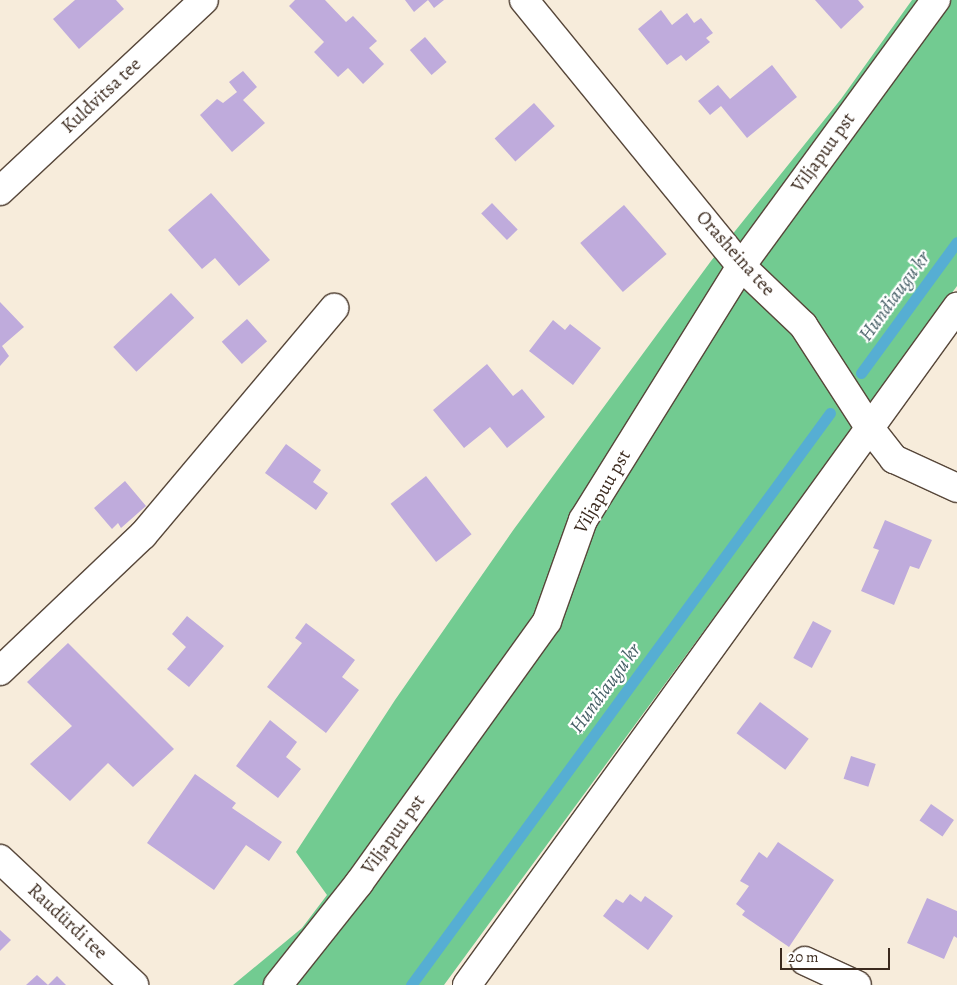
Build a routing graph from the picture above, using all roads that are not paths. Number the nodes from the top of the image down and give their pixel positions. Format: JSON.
{"nodes":[{"id":1,"x":204,"y":0,"type":"edge"},
{"id":2,"x":524,"y":0,"type":"edge"},
{"id":3,"x":936,"y":0,"type":"edge"},
{"id":4,"x":0,"y":191,"type":"edge"},
{"id":5,"x":741,"y":266,"type":"junction"},
{"id":6,"x":957,"y":307,"type":"edge"},
{"id":7,"x":334,"y":308,"type":"dead end"},
{"id":8,"x":869,"y":427,"type":"junction"},
{"id":9,"x":957,"y":488,"type":"edge"},
{"id":10,"x":0,"y":671,"type":"edge"},
{"id":11,"x":0,"y":859,"type":"edge"},
{"id":12,"x":805,"y":961,"type":"dead end"},
{"id":13,"x":134,"y":985,"type":"edge"},
{"id":14,"x":278,"y":985,"type":"edge"},
{"id":15,"x":466,"y":985,"type":"edge"},
{"id":16,"x":857,"y":985,"type":"edge"}],
"edges":[{"from":1,"to":4,"type":"street","name":"Kuldvitsa tee"},
{"from":2,"to":5,"type":"street","name":"Orasheina tee"},
{"from":3,"to":5,"type":"street","name":"Viljapuu pst"},
{"from":5,"to":8,"type":"street","name":"Orasheina tee"},
{"from":5,"to":14,"type":"street","name":"Viljapuu pst"},
{"from":6,"to":8,"type":"street"},
{"from":7,"to":10,"type":"street"},
{"from":8,"to":9,"type":"street","name":"Orasheina tee"},
{"from":8,"to":15,"type":"street"},
{"from":11,"to":13,"type":"street","name":"Raudürdi tee"},
{"from":12,"to":16,"type":"street"}]}
